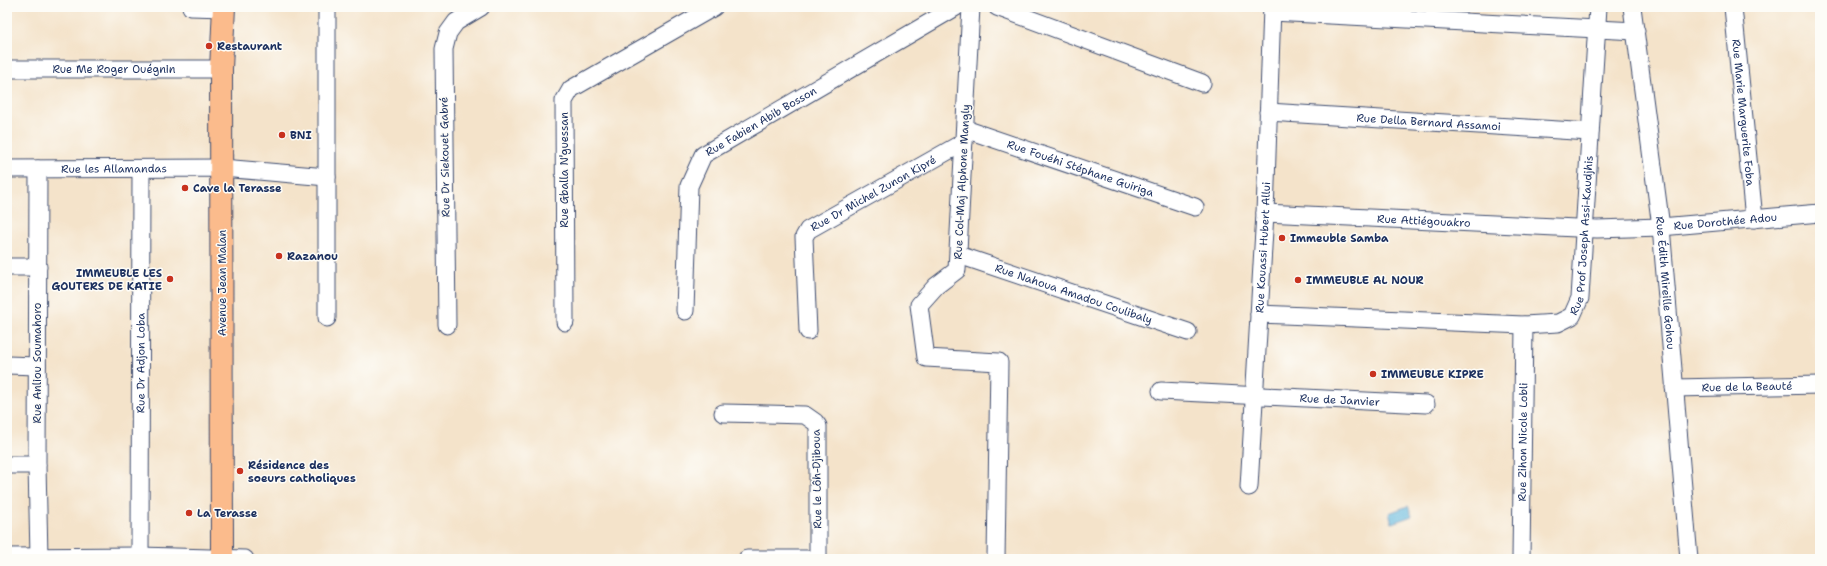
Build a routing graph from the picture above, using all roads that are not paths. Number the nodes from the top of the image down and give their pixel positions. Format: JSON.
{"nodes":[{"id":1,"x":191,"y":7,"type":"edge"},
{"id":2,"x":327,"y":7,"type":"edge"},
{"id":3,"x":482,"y":7,"type":"edge"},
{"id":4,"x":714,"y":7,"type":"edge"},
{"id":5,"x":956,"y":7,"type":"edge"},
{"id":6,"x":971,"y":7,"type":"edge"},
{"id":7,"x":997,"y":7,"type":"edge"},
{"id":8,"x":1598,"y":7,"type":"edge"},
{"id":9,"x":1632,"y":7,"type":"edge"},
{"id":10,"x":1733,"y":7,"type":"edge"},
{"id":11,"x":224,"y":8,"type":"edge"},
{"id":12,"x":1272,"y":10,"type":"edge"},
{"id":13,"x":1597,"y":29,"type":"junction"},
{"id":14,"x":1636,"y":31,"type":"junction"},
{"id":15,"x":7,"y":69,"type":"edge"},
{"id":16,"x":221,"y":70,"type":"junction"},
{"id":17,"x":1202,"y":82,"type":"dead end"},
{"id":18,"x":1268,"y":112,"type":"junction"},
{"id":19,"x":1590,"y":132,"type":"junction"},
{"id":20,"x":965,"y":135,"type":"junction"},
{"id":21,"x":222,"y":168,"type":"junction"},
{"id":22,"x":7,"y":169,"type":"edge"},
{"id":23,"x":38,"y":169,"type":"junction"},
{"id":24,"x":141,"y":169,"type":"junction"},
{"id":25,"x":327,"y":177,"type":"junction"},
{"id":26,"x":1195,"y":208,"type":"dead end"},
{"id":27,"x":1265,"y":213,"type":"junction"},
{"id":28,"x":1820,"y":213,"type":"edge"},
{"id":29,"x":1754,"y":218,"type":"junction"},
{"id":30,"x":1661,"y":227,"type":"junction"},
{"id":31,"x":1583,"y":228,"type":"junction"},
{"id":32,"x":958,"y":255,"type":"junction"},
{"id":33,"x":7,"y":267,"type":"edge"},
{"id":34,"x":38,"y":267,"type":"junction"},
{"id":35,"x":685,"y":311,"type":"dead end"},
{"id":36,"x":1259,"y":314,"type":"junction"},
{"id":37,"x":327,"y":318,"type":"dead end"},
{"id":38,"x":565,"y":322,"type":"dead end"},
{"id":39,"x":447,"y":325,"type":"dead end"},
{"id":40,"x":1524,"y":325,"type":"junction"},
{"id":41,"x":808,"y":331,"type":"dead end"},
{"id":42,"x":1188,"y":332,"type":"dead end"},
{"id":43,"x":7,"y":366,"type":"edge"},
{"id":44,"x":37,"y":366,"type":"junction"},
{"id":45,"x":1820,"y":385,"type":"edge"},
{"id":46,"x":1674,"y":388,"type":"junction"},
{"id":47,"x":1161,"y":391,"type":"dead end"},
{"id":48,"x":1254,"y":395,"type":"junction"},
{"id":49,"x":1426,"y":404,"type":"dead end"},
{"id":50,"x":723,"y":414,"type":"dead end"},
{"id":51,"x":7,"y":465,"type":"edge"},
{"id":52,"x":37,"y":465,"type":"junction"},
{"id":53,"x":1249,"y":487,"type":"dead end"},
{"id":54,"x":140,"y":556,"type":"junction"},
{"id":55,"x":7,"y":557,"type":"edge"},
{"id":56,"x":39,"y":557,"type":"junction"},
{"id":57,"x":71,"y":558,"type":"edge"},
{"id":58,"x":222,"y":559,"type":"edge"},
{"id":59,"x":245,"y":559,"type":"edge"},
{"id":60,"x":747,"y":559,"type":"edge"},
{"id":61,"x":810,"y":559,"type":"edge"},
{"id":62,"x":818,"y":559,"type":"edge"},
{"id":63,"x":996,"y":559,"type":"edge"},
{"id":64,"x":1521,"y":559,"type":"edge"},
{"id":65,"x":1689,"y":559,"type":"edge"}],
"edges":[{"from":1,"to":11,"type":"street"},
{"from":2,"to":25,"type":"street"},
{"from":3,"to":39,"type":"street","name":"Rue Dr Siekouet Gabré"},
{"from":4,"to":38,"type":"street","name":"Rue Gballa N'guessan"},
{"from":5,"to":35,"type":"street","name":"Rue Fabien Abib Bosson"},
{"from":6,"to":20,"type":"street","name":"Rue Col-Maj Alphone Mangly"},
{"from":7,"to":17,"type":"street"},
{"from":8,"to":13,"type":"street","name":"Rue Prof Joseph Assi-Kaudjhis"},
{"from":9,"to":14,"type":"street","name":"Rue Édith Mireille Gohou"},
{"from":10,"to":29,"type":"street","name":"Rue Marie Marguerite Foba"},
{"from":11,"to":16,"type":"main road","name":"Avenue Jean Malan"},
{"from":12,"to":13,"type":"street"},
{"from":12,"to":18,"type":"street","name":"Rue Kouassi Hubert Allui"},
{"from":13,"to":14,"type":"street"},
{"from":13,"to":19,"type":"street","name":"Rue Prof Joseph Assi-Kaudjhis"},
{"from":14,"to":30,"type":"street","name":"Rue Édith Mireille Gohou"},
{"from":15,"to":16,"type":"street","name":"Rue Me Roger Ouégnin"},
{"from":16,"to":21,"type":"main road","name":"Avenue Jean Malan"},
{"from":18,"to":19,"type":"street","name":"Rue Della Bernard Assamoi"},
{"from":18,"to":27,"type":"street","name":"Rue Kouassi Hubert Allui"},
{"from":19,"to":31,"type":"street","name":"Rue Prof Joseph Assi-Kaudjhis"},
{"from":20,"to":26,"type":"street","name":"Rue Fouéhi Stéphane Guiriga"},
{"from":20,"to":32,"type":"street","name":"Rue Col-Maj Alphone Mangly"},
{"from":20,"to":41,"type":"street","name":"Rue Dr Michel Zunon Kipré"},
{"from":21,"to":24,"type":"street","name":"Rue les Allamandas"},
{"from":21,"to":25,"type":"street","name":"Rue les Allamandas"},
{"from":21,"to":58,"type":"main road","name":"Avenue Jean Malan"},
{"from":22,"to":23,"type":"street","name":"Rue les Allamandas"},
{"from":23,"to":24,"type":"street","name":"Rue les Allamandas"},
{"from":23,"to":34,"type":"street","name":"Rue Anliou Soumahoro"},
{"from":24,"to":54,"type":"street","name":"Rue Dr Adjon Loba"},
{"from":25,"to":37,"type":"street"},
{"from":27,"to":31,"type":"street","name":"Rue Attiégouakro"},
{"from":27,"to":36,"type":"street","name":"Rue Kouassi Hubert Allui"},
{"from":28,"to":29,"type":"street","name":"Rue Dorothée Adou"},
{"from":29,"to":30,"type":"street","name":"Rue Dorothée Adou"},
{"from":30,"to":31,"type":"street","name":"Rue Dorothée Adou"},
{"from":30,"to":46,"type":"street","name":"Rue Édith Mireille Gohou"},
{"from":31,"to":40,"type":"street","name":"Rue Prof Joseph Assi-Kaudjhis"},
{"from":32,"to":42,"type":"street","name":"Rue Nahoua Amadou Coulibaly"},
{"from":32,"to":63,"type":"street","name":"Rue Col-Maj Alphone Mangly"},
{"from":33,"to":34,"type":"street"},
{"from":34,"to":44,"type":"street","name":"Rue Anliou Soumahoro"},
{"from":36,"to":40,"type":"street","name":"Rue Prof Joseph Assi-Kaudjhis"},
{"from":36,"to":48,"type":"street","name":"Rue Kouassi Hubert Allui"},
{"from":40,"to":64,"type":"street","name":"Rue Zihon Nicole Lobli"},
{"from":43,"to":44,"type":"street"},
{"from":44,"to":52,"type":"street","name":"Rue Anliou Soumahoro"},
{"from":45,"to":46,"type":"street","name":"Rue de la Beauté"},
{"from":46,"to":65,"type":"street","name":"Rue Édith Mireille Gohou"},
{"from":47,"to":48,"type":"street","name":"Rue de Janvier"},
{"from":48,"to":49,"type":"street","name":"Rue de Janvier"},
{"from":48,"to":53,"type":"street","name":"Rue Kouassi Hubert Allui"},
{"from":50,"to":62,"type":"street","name":"Rue le Lôh-Djiboua"},
{"from":51,"to":52,"type":"street"},
{"from":52,"to":56,"type":"street","name":"Rue Anliou Soumahoro"},
{"from":54,"to":57,"type":"street"},
{"from":54,"to":58,"type":"street"},
{"from":55,"to":56,"type":"street"},
{"from":56,"to":57,"type":"street"},
{"from":58,"to":59,"type":"street"},
{"from":60,"to":61,"type":"street"}]}
